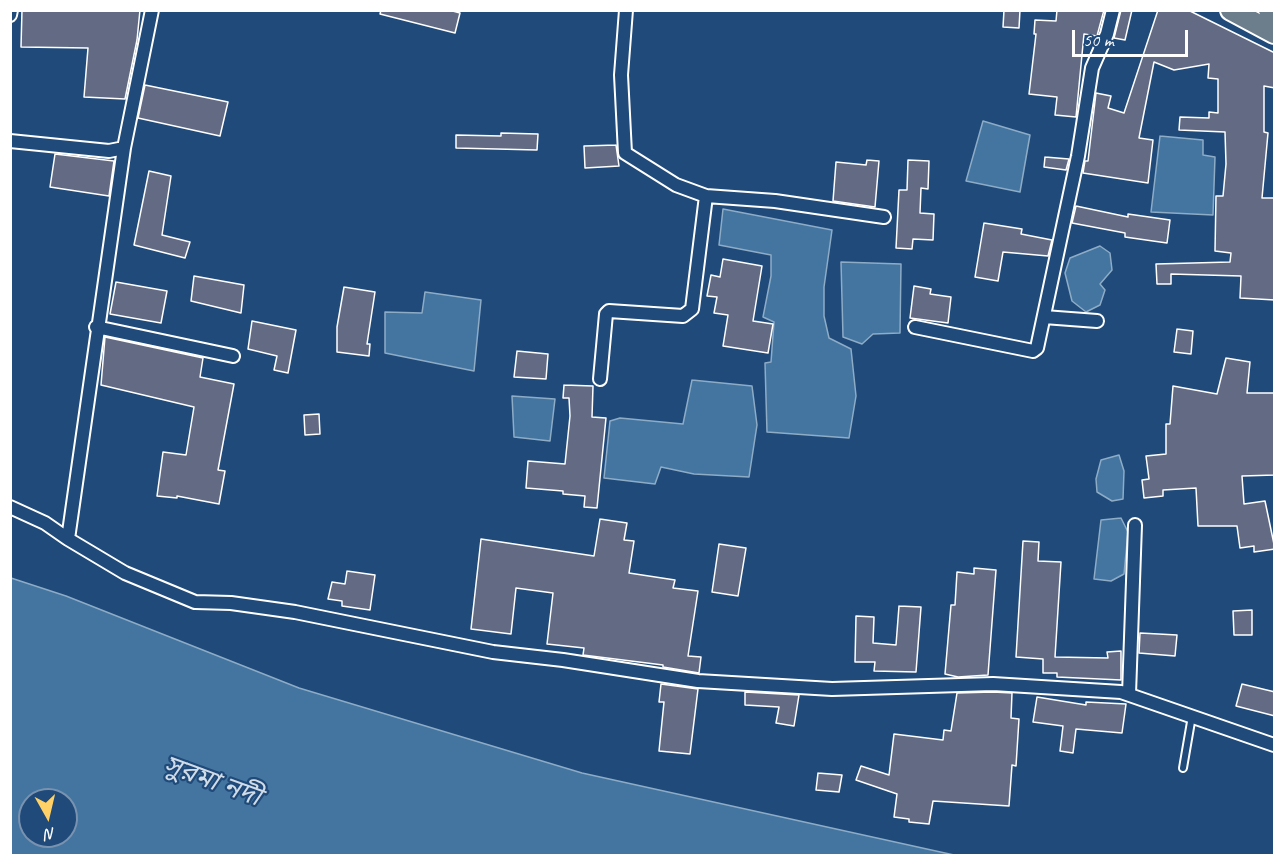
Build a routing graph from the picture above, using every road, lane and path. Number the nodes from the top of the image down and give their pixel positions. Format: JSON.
{"nodes":[{"id":1,"x":11,"y":10,"type":"edge"},
{"id":2,"x":152,"y":10,"type":"edge"},
{"id":3,"x":626,"y":10,"type":"edge"},
{"id":4,"x":1113,"y":10,"type":"edge"},
{"id":5,"x":1231,"y":10,"type":"edge"},
{"id":6,"x":1269,"y":10,"type":"edge"},
{"id":7,"x":1275,"y":13,"type":"edge"},
{"id":8,"x":10,"y":15,"type":"edge"},
{"id":9,"x":1275,"y":33,"type":"edge"},
{"id":10,"x":10,"y":141,"type":"edge"},
{"id":11,"x":124,"y":148,"type":"junction"},
{"id":12,"x":706,"y":196,"type":"junction"},
{"id":13,"x":884,"y":217,"type":"dead end"},
{"id":14,"x":1044,"y":317,"type":"junction"},
{"id":15,"x":1097,"y":321,"type":"dead end"},
{"id":16,"x":96,"y":327,"type":"junction"},
{"id":17,"x":915,"y":327,"type":"dead end"},
{"id":18,"x":233,"y":356,"type":"dead end"},
{"id":19,"x":600,"y":379,"type":"dead end"},
{"id":20,"x":10,"y":507,"type":"edge"},
{"id":21,"x":1135,"y":525,"type":"dead end"},
{"id":22,"x":68,"y":539,"type":"junction"},
{"id":23,"x":1129,"y":694,"type":"junction"},
{"id":24,"x":1192,"y":714,"type":"junction"},
{"id":25,"x":1275,"y":745,"type":"edge"},
{"id":26,"x":1183,"y":768,"type":"dead end"}],
"edges":[{"from":1,"to":8,"type":"street"},
{"from":2,"to":11,"type":"street"},
{"from":3,"to":12,"type":"street"},
{"from":4,"to":14,"type":"street"},
{"from":5,"to":9,"type":"main road"},
{"from":6,"to":7,"type":"main road"},
{"from":10,"to":11,"type":"street"},
{"from":11,"to":16,"type":"street"},
{"from":12,"to":13,"type":"street"},
{"from":12,"to":19,"type":"street"},
{"from":14,"to":15,"type":"street"},
{"from":14,"to":17,"type":"street"},
{"from":16,"to":18,"type":"street"},
{"from":16,"to":22,"type":"street"},
{"from":20,"to":22,"type":"street"},
{"from":21,"to":23,"type":"street"},
{"from":22,"to":23,"type":"street"},
{"from":23,"to":24,"type":"street"},
{"from":24,"to":25,"type":"street"},
{"from":24,"to":26,"type":"lane"}]}
